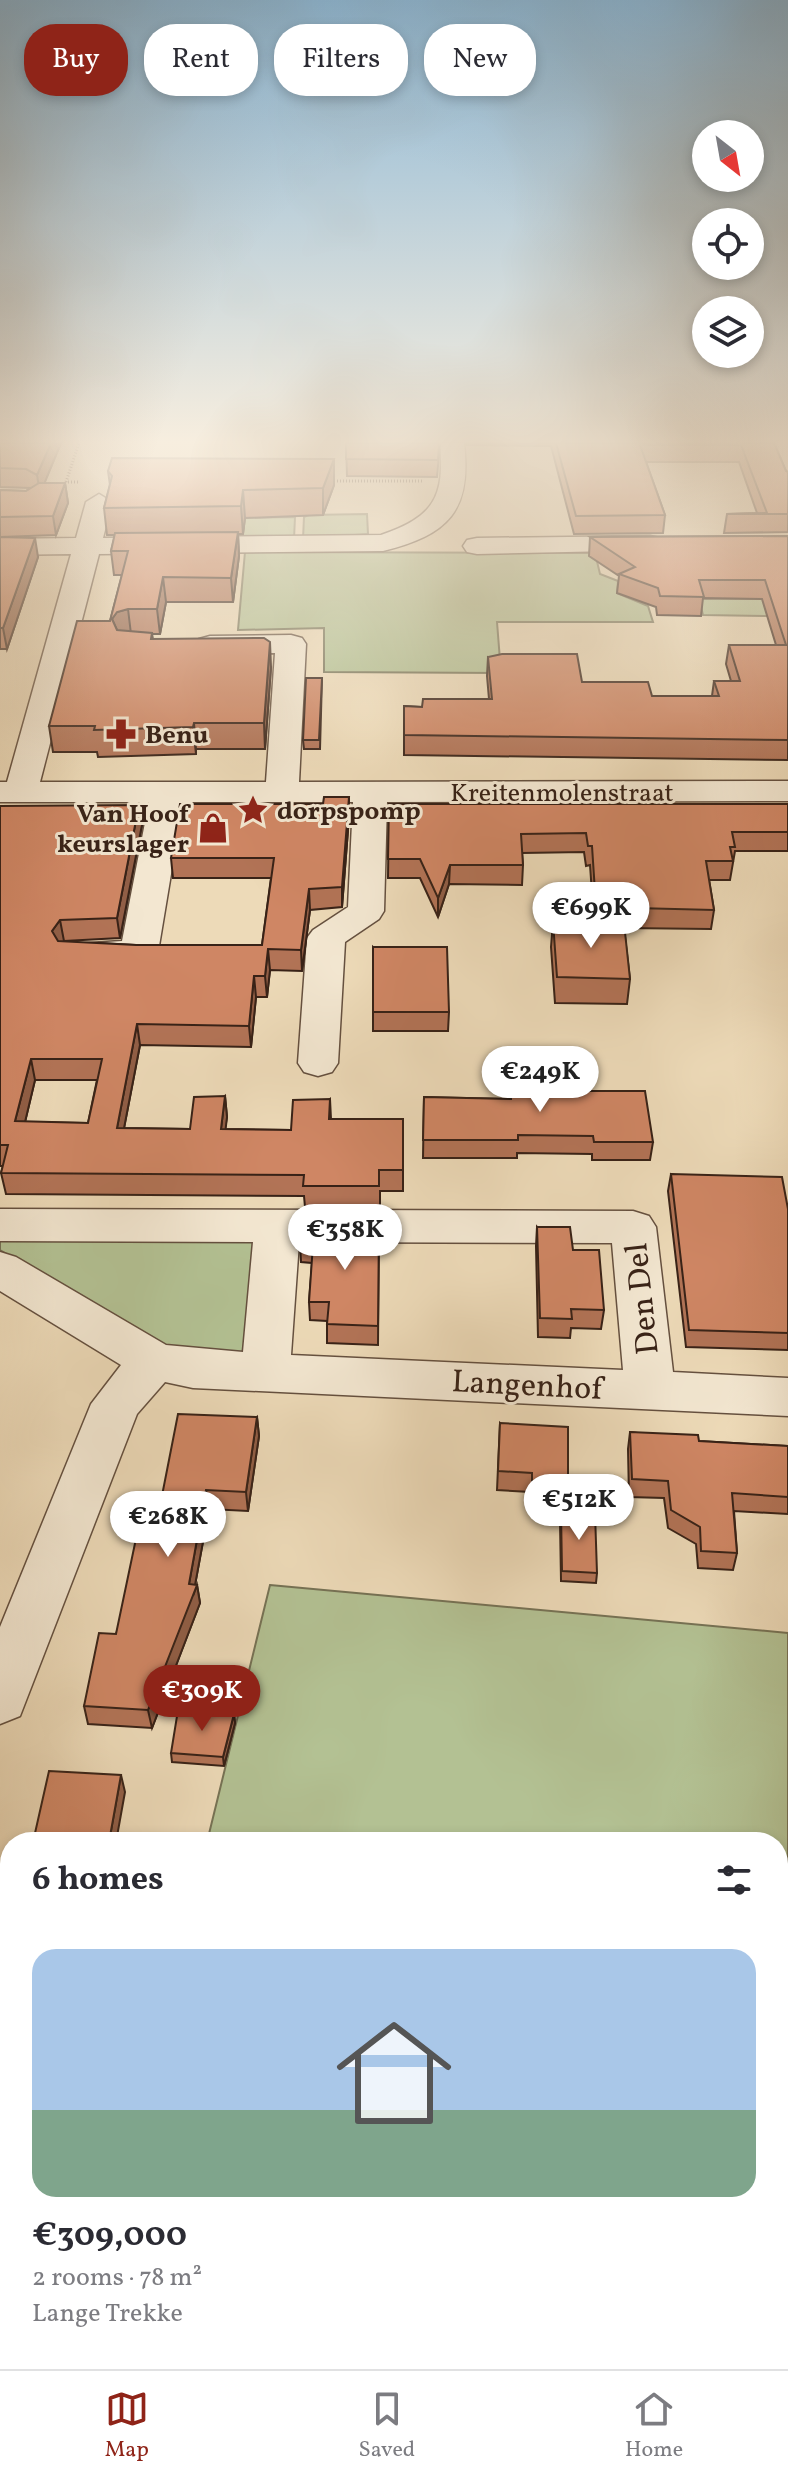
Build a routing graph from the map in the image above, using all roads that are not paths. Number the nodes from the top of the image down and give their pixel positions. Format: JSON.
{"nodes":[{"id":1,"x":87,"y":554,"type":"edge"},
{"id":2,"x":179,"y":645,"type":"edge"},
{"id":3,"x":788,"y":791,"type":"edge"},
{"id":4,"x":11,"y":792,"type":"edge"},
{"id":5,"x":168,"y":792,"type":"junction"},
{"id":6,"x":282,"y":792,"type":"junction"},
{"id":7,"x":370,"y":792,"type":"junction"},
{"id":8,"x":77,"y":952,"type":"edge"},
{"id":9,"x":318,"y":1063,"type":"dead end"},
{"id":10,"x":0,"y":1225,"type":"edge"},
{"id":11,"x":277,"y":1226,"type":"junction"},
{"id":12,"x":0,"y":1269,"type":"edge"},
{"id":13,"x":154,"y":1361,"type":"junction"},
{"id":14,"x":266,"y":1371,"type":"junction"},
{"id":15,"x":650,"y":1390,"type":"junction"},
{"id":16,"x":788,"y":1397,"type":"edge"},
{"id":17,"x":0,"y":1698,"type":"edge"}],
"edges":[{"from":1,"to":4,"type":"street"},
{"from":2,"to":6,"type":"street"},
{"from":3,"to":7,"type":"street","name":"Kreitenmolenstraat"},
{"from":4,"to":5,"type":"street","name":"Kreitenmolenstraat"},
{"from":5,"to":6,"type":"street","name":"Kreitenmolenstraat"},
{"from":5,"to":8,"type":"street"},
{"from":6,"to":7,"type":"street","name":"Kreitenmolenstraat"},
{"from":7,"to":9,"type":"street"},
{"from":10,"to":11,"type":"street"},
{"from":11,"to":14,"type":"street"},
{"from":11,"to":15,"type":"street","name":"Den Del"},
{"from":12,"to":13,"type":"street","name":"Langenhof"},
{"from":13,"to":14,"type":"street","name":"Langenhof"},
{"from":13,"to":17,"type":"street"},
{"from":14,"to":15,"type":"street","name":"Langenhof"},
{"from":15,"to":16,"type":"street","name":"Langenhof"}]}
